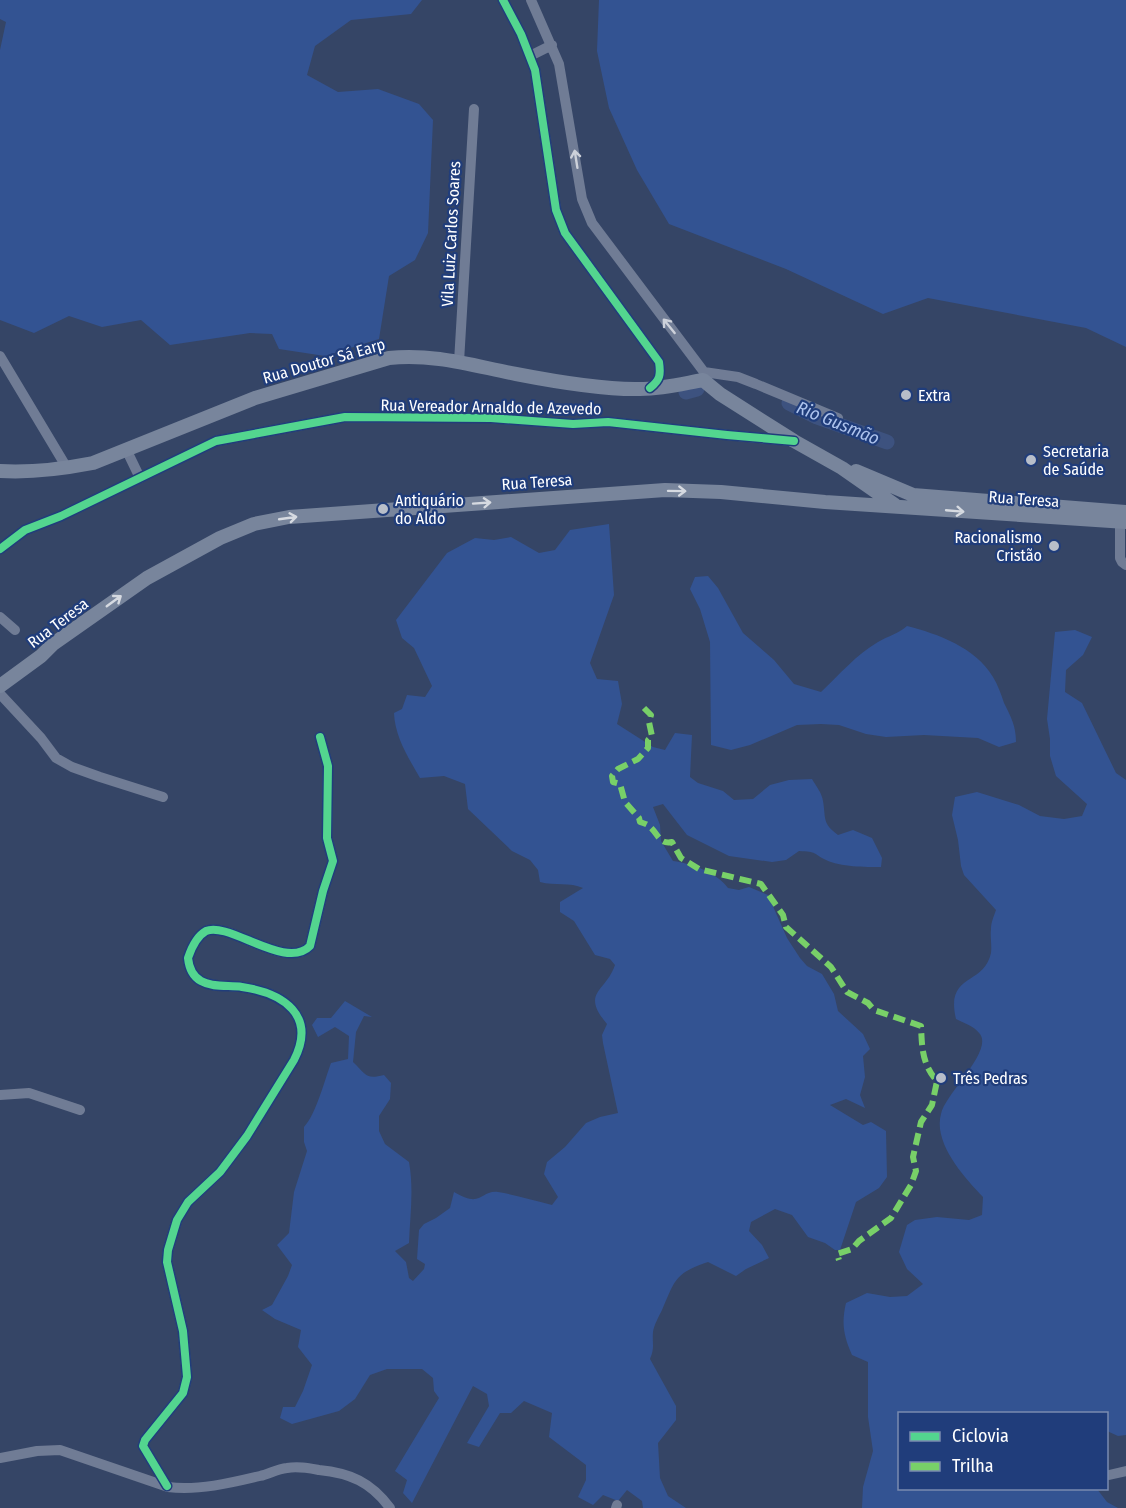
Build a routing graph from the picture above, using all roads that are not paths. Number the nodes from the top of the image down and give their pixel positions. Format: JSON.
{"nodes":[{"id":1,"x":503,"y":0,"type":"edge"},
{"id":2,"x":531,"y":0,"type":"edge"},
{"id":3,"x":552,"y":45,"type":"junction"},
{"id":4,"x":530,"y":56,"type":"junction"},
{"id":5,"x":474,"y":109,"type":"dead end"},
{"id":6,"x":0,"y":356,"type":"edge"},
{"id":7,"x":459,"y":362,"type":"junction"},
{"id":8,"x":659,"y":362,"type":"junction"},
{"id":9,"x":704,"y":376,"type":"junction"},
{"id":10,"x":675,"y":385,"type":"junction"},
{"id":11,"x":650,"y":388,"type":"junction"},
{"id":12,"x":838,"y":418,"type":"dead end"},
{"id":13,"x":794,"y":441,"type":"junction"},
{"id":14,"x":126,"y":449,"type":"junction"},
{"id":15,"x":67,"y":468,"type":"junction"},
{"id":16,"x":842,"y":468,"type":"junction"},
{"id":17,"x":0,"y":471,"type":"edge"},
{"id":18,"x":140,"y":478,"type":"junction"},
{"id":19,"x":913,"y":501,"type":"junction"},
{"id":20,"x":897,"y":506,"type":"junction"},
{"id":21,"x":1124,"y":518,"type":"edge"},
{"id":22,"x":0,"y":549,"type":"edge"},
{"id":23,"x":1126,"y":565,"type":"edge"},
{"id":24,"x":0,"y":616,"type":"edge"},
{"id":25,"x":15,"y":630,"type":"dead end"},
{"id":26,"x":0,"y":686,"type":"edge"},
{"id":27,"x":0,"y":694,"type":"edge"},
{"id":28,"x":320,"y":737,"type":"dead end"},
{"id":29,"x":163,"y":797,"type":"dead end"},
{"id":30,"x":0,"y":1095,"type":"edge"},
{"id":31,"x":80,"y":1110,"type":"dead end"},
{"id":32,"x":0,"y":1458,"type":"edge"},
{"id":33,"x":1126,"y":1471,"type":"edge"},
{"id":34,"x":1109,"y":1475,"type":"dead end"},
{"id":35,"x":167,"y":1486,"type":"junction"},
{"id":36,"x":390,"y":1508,"type":"edge"}],
"edges":[{"from":1,"to":4,"type":"street"},
{"from":2,"to":3,"type":"street"},
{"from":3,"to":4,"type":"street"},
{"from":9,"to":3,"type":"street","one_way":true},
{"from":4,"to":8,"type":"street"},
{"from":5,"to":7,"type":"street","name":"Vila Luiz Carlos Soares"},
{"from":6,"to":15,"type":"street"},
{"from":7,"to":11,"type":"main road","name":"Rua Doutor Sá Earp"},
{"from":7,"to":14,"type":"main road","name":"Rua Doutor Sá Earp"},
{"from":8,"to":10,"type":"street"},
{"from":8,"to":11,"type":"street"},
{"from":9,"to":10,"type":"main road","name":"Rua Doutor Sá Earp"},
{"from":9,"to":12,"type":"street"},
{"from":9,"to":13,"type":"main road"},
{"from":10,"to":11,"type":"main road","name":"Rua Doutor Sá Earp"},
{"from":13,"to":16,"type":"main road"},
{"from":13,"to":18,"type":"street","name":"Rua Vereador Arnaldo de Azevedo"},
{"from":14,"to":15,"type":"main road","name":"Rua Doutor Sá Earp"},
{"from":14,"to":18,"type":"street"},
{"from":15,"to":17,"type":"main road","name":"Rua Doutor Sá Earp"},
{"from":16,"to":19,"type":"main road"},
{"from":16,"to":20,"type":"main road"},
{"from":18,"to":22,"type":"street","name":"Rua Vereador Arnaldo de Azevedo"},
{"from":19,"to":20,"type":"main road","name":"Rua Teresa"},
{"from":19,"to":21,"type":"main road","name":"Rua Teresa"},
{"from":26,"to":20,"type":"main road","name":"Rua Teresa","one_way":true},
{"from":21,"to":23,"type":"street"},
{"from":24,"to":25,"type":"street"},
{"from":27,"to":29,"type":"street"},
{"from":28,"to":35,"type":"street"},
{"from":30,"to":31,"type":"street"},
{"from":32,"to":35,"type":"street"},
{"from":33,"to":34,"type":"street"},
{"from":35,"to":36,"type":"street"}]}
